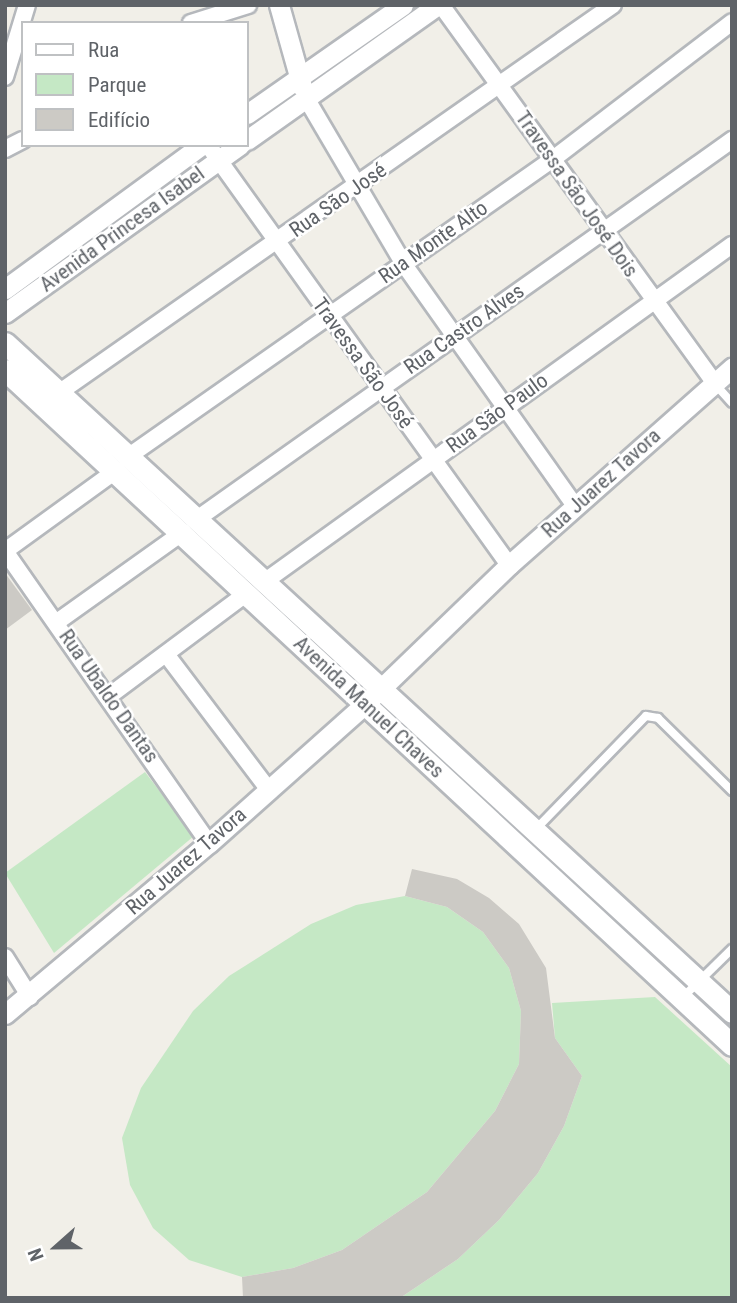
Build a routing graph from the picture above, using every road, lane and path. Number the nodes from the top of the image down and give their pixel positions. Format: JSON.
{"nodes":[{"id":1,"x":248,"y":5,"type":"edge"},
{"id":2,"x":279,"y":5,"type":"edge"},
{"id":3,"x":403,"y":5,"type":"edge"},
{"id":4,"x":440,"y":5,"type":"edge"},
{"id":5,"x":613,"y":5,"type":"edge"},
{"id":6,"x":197,"y":21,"type":"edge"},
{"id":7,"x":732,"y":22,"type":"edge"},
{"id":8,"x":21,"y":32,"type":"edge"},
{"id":9,"x":12,"y":72,"type":"edge"},
{"id":10,"x":299,"y":78,"type":"junction"},
{"id":11,"x":500,"y":87,"type":"junction"},
{"id":12,"x":306,"y":98,"type":"junction"},
{"id":13,"x":248,"y":113,"type":"edge"},
{"id":14,"x":248,"y":139,"type":"edge"},
{"id":15,"x":732,"y":140,"type":"edge"},
{"id":16,"x":21,"y":141,"type":"edge"},
{"id":17,"x":199,"y":147,"type":"edge"},
{"id":18,"x":234,"y":147,"type":"edge"},
{"id":19,"x":5,"y":149,"type":"edge"},
{"id":20,"x":214,"y":153,"type":"edge"},
{"id":21,"x":553,"y":159,"type":"junction"},
{"id":22,"x":356,"y":187,"type":"junction"},
{"id":23,"x":607,"y":233,"type":"junction"},
{"id":24,"x":276,"y":243,"type":"junction"},
{"id":25,"x":732,"y":245,"type":"edge"},
{"id":26,"x":403,"y":263,"type":"junction"},
{"id":27,"x":5,"y":289,"type":"edge"},
{"id":28,"x":654,"y":303,"type":"junction"},
{"id":29,"x":5,"y":313,"type":"edge"},
{"id":30,"x":326,"y":314,"type":"junction"},
{"id":31,"x":454,"y":335,"type":"junction"},
{"id":32,"x":5,"y":343,"type":"edge"},
{"id":33,"x":732,"y":368,"type":"edge"},
{"id":34,"x":5,"y":370,"type":"edge"},
{"id":35,"x":714,"y":382,"type":"junction"},
{"id":36,"x":381,"y":387,"type":"junction"},
{"id":37,"x":61,"y":392,"type":"junction"},
{"id":38,"x":732,"y":403,"type":"edge"},
{"id":39,"x":505,"y":406,"type":"junction"},
{"id":40,"x":433,"y":458,"type":"junction"},
{"id":41,"x":123,"y":463,"type":"junction"},
{"id":42,"x":575,"y":506,"type":"junction"},
{"id":43,"x":190,"y":526,"type":"junction"},
{"id":44,"x":5,"y":551,"type":"edge"},
{"id":45,"x":509,"y":565,"type":"junction"},
{"id":46,"x":255,"y":587,"type":"junction"},
{"id":47,"x":57,"y":622,"type":"junction"},
{"id":48,"x":166,"y":653,"type":"junction"},
{"id":49,"x":381,"y":687,"type":"junction"},
{"id":50,"x":109,"y":696,"type":"junction"},
{"id":51,"x":365,"y":704,"type":"junction"},
{"id":52,"x":268,"y":789,"type":"junction"},
{"id":53,"x":732,"y":791,"type":"edge"},
{"id":54,"x":535,"y":830,"type":"junction"},
{"id":55,"x":209,"y":843,"type":"junction"},
{"id":56,"x":732,"y":949,"type":"edge"},
{"id":57,"x":5,"y":957,"type":"edge"},
{"id":58,"x":699,"y":981,"type":"junction"},
{"id":59,"x":682,"y":998,"type":"junction"},
{"id":60,"x":14,"y":1003,"type":"edge"},
{"id":61,"x":732,"y":1012,"type":"edge"},
{"id":62,"x":732,"y":1045,"type":"edge"}],
"edges":[{"from":1,"to":6,"type":"street"},
{"from":2,"to":10,"type":"street"},
{"from":3,"to":10,"type":"street"},
{"from":4,"to":11,"type":"street","name":"Travessa São José Dois"},
{"from":4,"to":12,"type":"street"},
{"from":5,"to":11,"type":"street","name":"Rua São José"},
{"from":7,"to":21,"type":"street","name":"Rua Monte Alto"},
{"from":8,"to":9,"type":"street"},
{"from":10,"to":12,"type":"street"},
{"from":10,"to":13,"type":"street"},
{"from":11,"to":21,"type":"street","name":"Travessa São José Dois"},
{"from":11,"to":22,"type":"street","name":"Rua São José"},
{"from":12,"to":14,"type":"street"},
{"from":12,"to":22,"type":"street"},
{"from":15,"to":23,"type":"street","name":"Rua Castro Alves"},
{"from":16,"to":19,"type":"street"},
{"from":17,"to":27,"type":"street","name":"Avenida Princesa Isabel"},
{"from":18,"to":20,"type":"street","name":"Avenida Princesa Isabel"},
{"from":20,"to":24,"type":"street","name":"Travessa São José"},
{"from":20,"to":29,"type":"street","name":"Avenida Princesa Isabel"},
{"from":21,"to":23,"type":"street","name":"Travessa São José Dois"},
{"from":21,"to":26,"type":"street","name":"Rua Monte Alto"},
{"from":22,"to":24,"type":"street","name":"Rua São José"},
{"from":22,"to":26,"type":"street"},
{"from":23,"to":28,"type":"street","name":"Travessa São José Dois"},
{"from":23,"to":31,"type":"street","name":"Rua Castro Alves"},
{"from":24,"to":30,"type":"street","name":"Travessa São José"},
{"from":24,"to":37,"type":"street","name":"Rua São José"},
{"from":25,"to":28,"type":"street","name":"Rua São Paulo"},
{"from":26,"to":30,"type":"street","name":"Rua Monte Alto"},
{"from":26,"to":31,"type":"street"},
{"from":28,"to":35,"type":"street","name":"Travessa São José Dois"},
{"from":28,"to":39,"type":"street","name":"Rua São Paulo"},
{"from":30,"to":36,"type":"street","name":"Travessa São José"},
{"from":30,"to":41,"type":"street","name":"Rua Monte Alto"},
{"from":31,"to":36,"type":"street","name":"Rua Castro Alves"},
{"from":31,"to":39,"type":"street"},
{"from":32,"to":37,"type":"main road","name":"Avenida Manuel Chaves"},
{"from":33,"to":35,"type":"street","name":"Rua Juarez Tavora"},
{"from":34,"to":41,"type":"main road","name":"Avenida Manuel Chaves"},
{"from":35,"to":38,"type":"lane"},
{"from":35,"to":42,"type":"street","name":"Rua Juarez Tavora"},
{"from":36,"to":40,"type":"street","name":"Travessa São José"},
{"from":36,"to":43,"type":"street","name":"Rua Castro Alves"},
{"from":37,"to":41,"type":"main road","name":"Avenida Manuel Chaves"},
{"from":39,"to":40,"type":"street","name":"Rua São Paulo"},
{"from":39,"to":42,"type":"street"},
{"from":40,"to":45,"type":"street","name":"Travessa São José"},
{"from":40,"to":46,"type":"street","name":"Rua São Paulo"},
{"from":41,"to":43,"type":"main road","name":"Avenida Manuel Chaves"},
{"from":41,"to":44,"type":"street","name":"Rua Monte Alto"},
{"from":42,"to":45,"type":"street","name":"Rua Juarez Tavora"},
{"from":43,"to":46,"type":"main road","name":"Avenida Manuel Chaves"},
{"from":43,"to":47,"type":"street","name":"Rua Castro Alves"},
{"from":44,"to":47,"type":"street","name":"Rua Ubaldo Dantas"},
{"from":45,"to":49,"type":"street","name":"Rua Juarez Tavora"},
{"from":46,"to":48,"type":"street","name":"Rua São Paulo"},
{"from":46,"to":49,"type":"main road","name":"Avenida Manuel Chaves"},
{"from":46,"to":51,"type":"main road","name":"Avenida Manuel Chaves"},
{"from":47,"to":50,"type":"street","name":"Rua Ubaldo Dantas"},
{"from":48,"to":50,"type":"street","name":"Rua São Paulo"},
{"from":48,"to":52,"type":"street"},
{"from":49,"to":51,"type":"street","name":"Rua Juarez Tavora"},
{"from":49,"to":54,"type":"main road","name":"Avenida Manuel Chaves"},
{"from":50,"to":55,"type":"street","name":"Rua Ubaldo Dantas"},
{"from":51,"to":52,"type":"street","name":"Rua Juarez Tavora"},
{"from":51,"to":59,"type":"main road","name":"Avenida Manuel Chaves"},
{"from":52,"to":55,"type":"street","name":"Rua Juarez Tavora"},
{"from":53,"to":54,"type":"lane"},
{"from":54,"to":58,"type":"main road","name":"Avenida Manuel Chaves"},
{"from":55,"to":60,"type":"street","name":"Rua Juarez Tavora"},
{"from":56,"to":58,"type":"lane"},
{"from":57,"to":60,"type":"street"},
{"from":58,"to":59,"type":"lane"},
{"from":58,"to":61,"type":"main road","name":"Avenida Manuel Chaves"},
{"from":59,"to":62,"type":"main road","name":"Avenida Manuel Chaves"}]}
